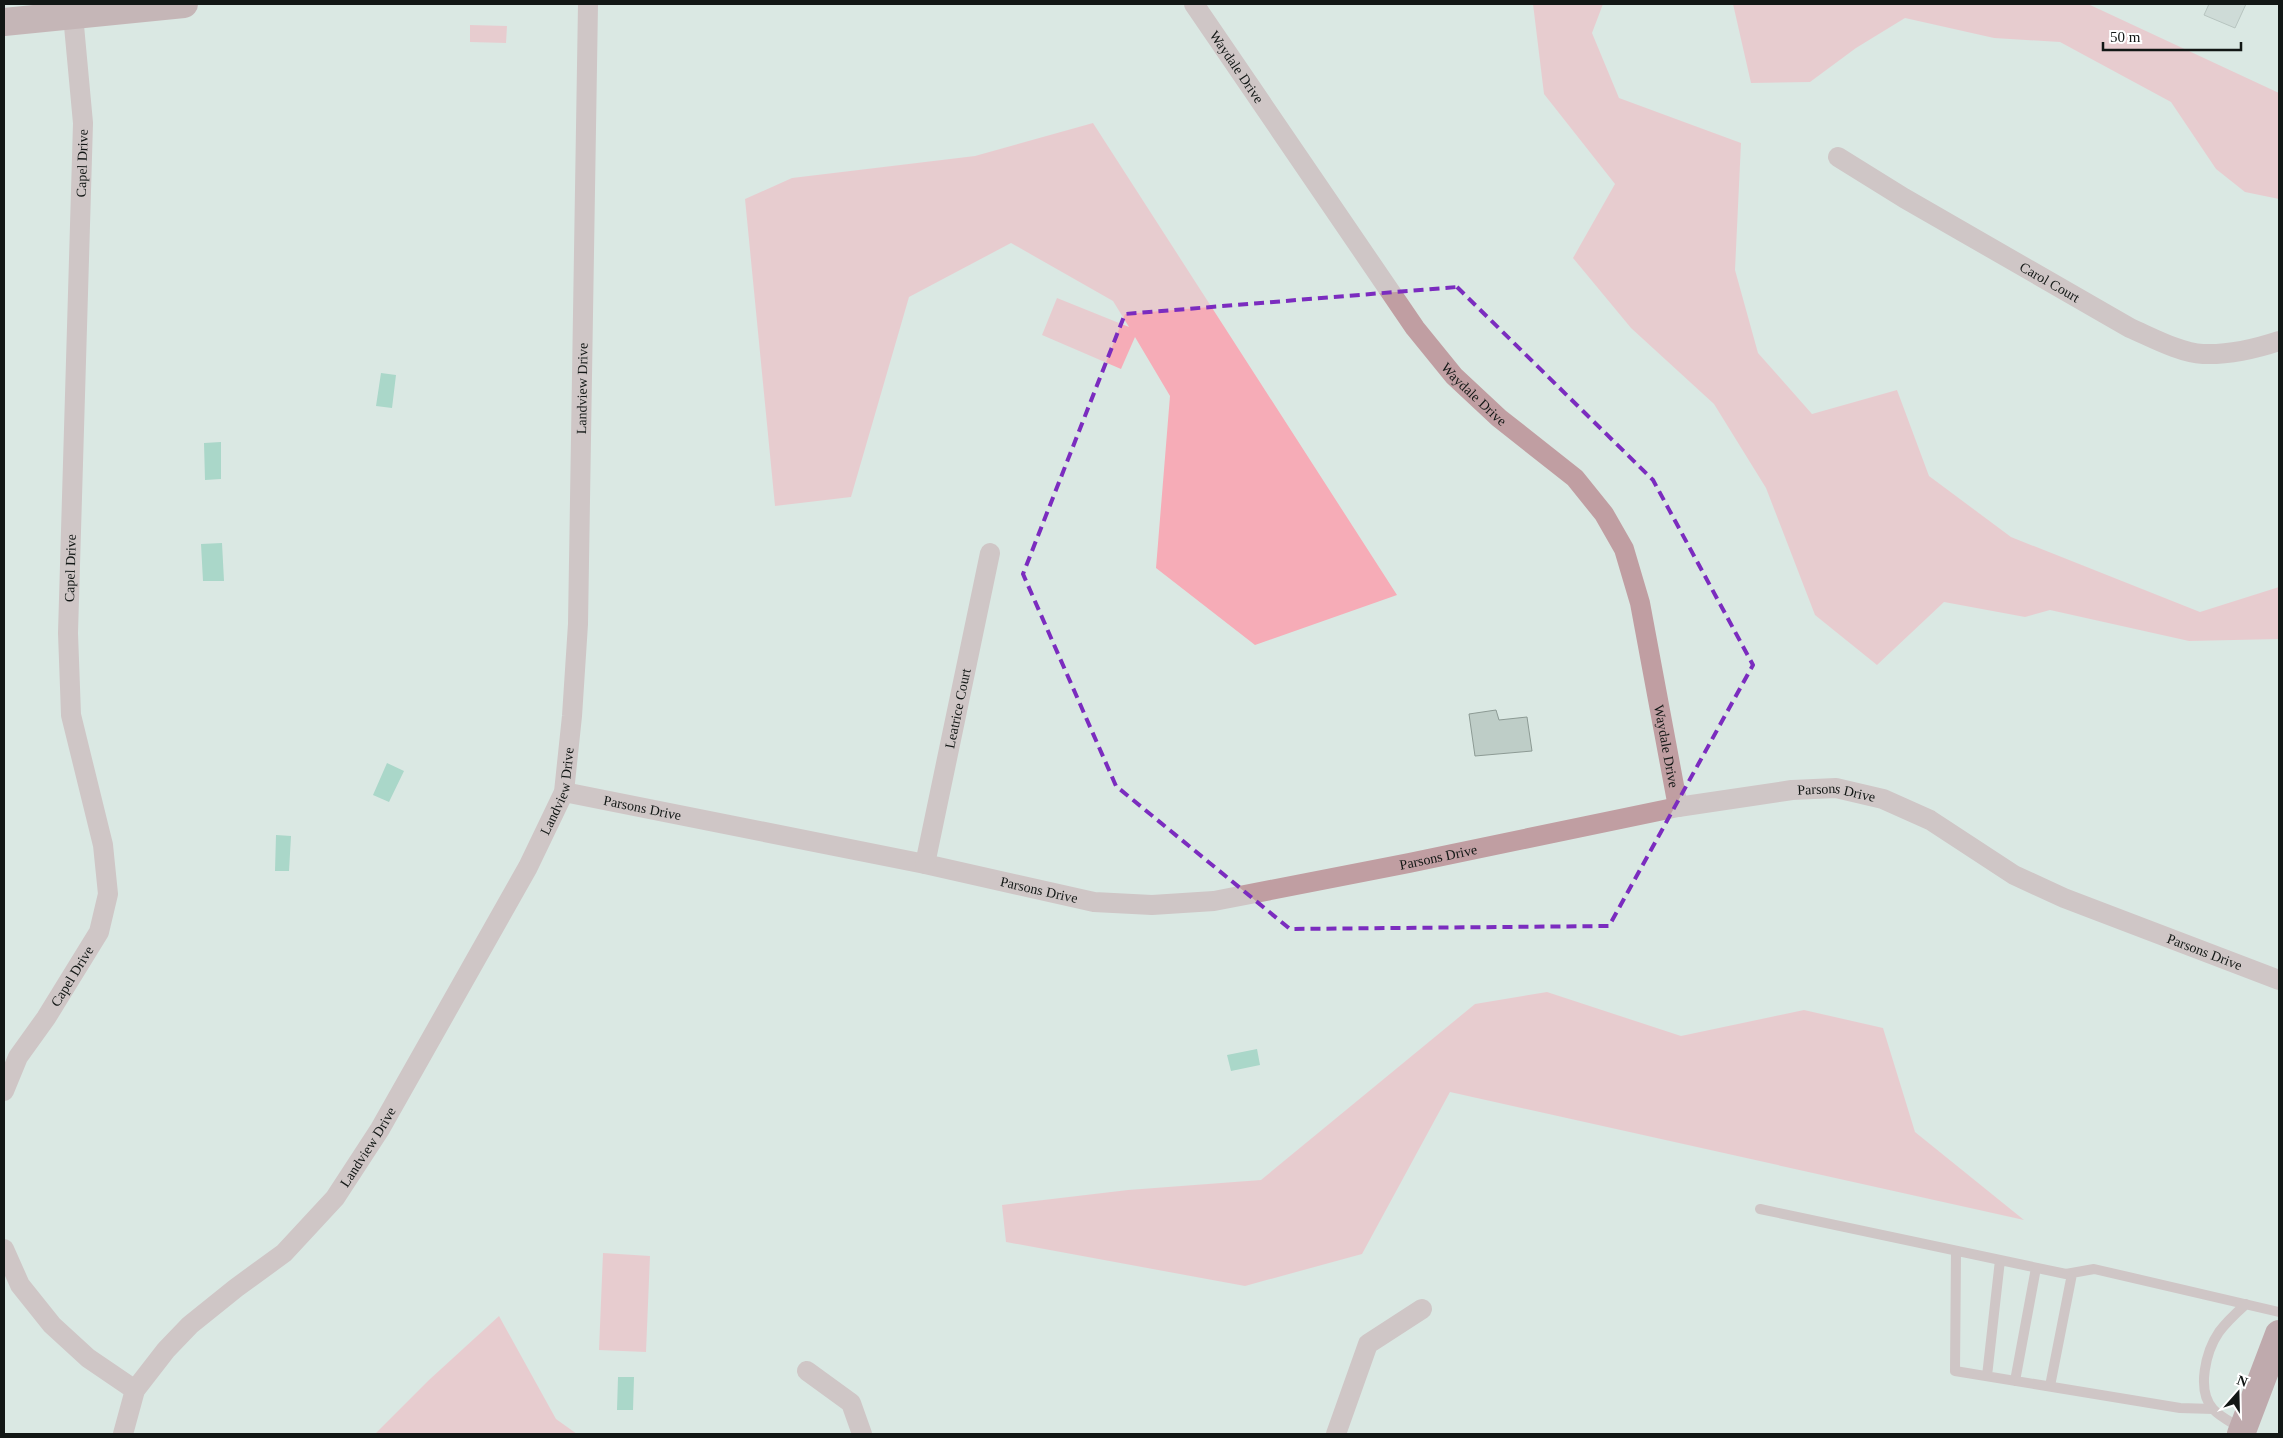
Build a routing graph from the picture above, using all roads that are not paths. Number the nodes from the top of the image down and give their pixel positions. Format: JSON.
{"nodes":[{"id":1,"x":184,"y":4,"type":"edge"},
{"id":2,"x":588,"y":4,"type":"edge"},
{"id":3,"x":1194,"y":4,"type":"edge"},
{"id":4,"x":73,"y":15,"type":"junction"},
{"id":5,"x":4,"y":22,"type":"edge"},
{"id":6,"x":1838,"y":157,"type":"dead end"},
{"id":7,"x":2279,"y":341,"type":"edge"},
{"id":8,"x":990,"y":553,"type":"dead end"},
{"id":9,"x":564,"y":792,"type":"junction"},
{"id":10,"x":1678,"y":807,"type":"junction"},
{"id":11,"x":925,"y":864,"type":"junction"},
{"id":12,"x":2279,"y":980,"type":"edge"},
{"id":13,"x":4,"y":1091,"type":"edge"},
{"id":14,"x":1760,"y":1209,"type":"dead end"},
{"id":15,"x":4,"y":1249,"type":"edge"},
{"id":16,"x":1956,"y":1251,"type":"junction"},
{"id":17,"x":2000,"y":1260,"type":"junction"},
{"id":18,"x":2036,"y":1268,"type":"junction"},
{"id":19,"x":2072,"y":1274,"type":"junction"},
{"id":20,"x":2246,"y":1304,"type":"junction"},
{"id":21,"x":1422,"y":1309,"type":"dead end"},
{"id":22,"x":2279,"y":1312,"type":"edge"},
{"id":23,"x":2279,"y":1334,"type":"edge"},
{"id":24,"x":807,"y":1371,"type":"dead end"},
{"id":25,"x":1987,"y":1376,"type":"junction"},
{"id":26,"x":2015,"y":1381,"type":"junction"},
{"id":27,"x":2050,"y":1386,"type":"junction"},
{"id":28,"x":135,"y":1390,"type":"junction"},
{"id":29,"x":2212,"y":1409,"type":"junction"},
{"id":30,"x":2242,"y":1432,"type":"edge"},
{"id":31,"x":123,"y":1434,"type":"edge"},
{"id":32,"x":862,"y":1434,"type":"edge"},
{"id":33,"x":1336,"y":1434,"type":"edge"}],
"edges":[{"from":1,"to":4,"type":"main road"},
{"from":2,"to":9,"type":"street","name":"Landview Drive"},
{"from":3,"to":10,"type":"street","name":"Waydale Drive"},
{"from":4,"to":5,"type":"main road"},
{"from":4,"to":13,"type":"street","name":"Capel Drive"},
{"from":6,"to":7,"type":"street","name":"Carol Court"},
{"from":8,"to":11,"type":"street","name":"Leatrice Court"},
{"from":9,"to":11,"type":"street","name":"Parsons Drive"},
{"from":9,"to":28,"type":"street","name":"Landview Drive"},
{"from":10,"to":11,"type":"street","name":"Parsons Drive"},
{"from":10,"to":12,"type":"street","name":"Parsons Drive"},
{"from":14,"to":16,"type":"lane"},
{"from":15,"to":28,"type":"street"},
{"from":16,"to":17,"type":"lane"},
{"from":16,"to":25,"type":"lane"},
{"from":17,"to":18,"type":"lane"},
{"from":17,"to":25,"type":"lane"},
{"from":18,"to":19,"type":"lane"},
{"from":18,"to":26,"type":"lane"},
{"from":19,"to":20,"type":"lane"},
{"from":19,"to":27,"type":"lane"},
{"from":20,"to":22,"type":"lane"},
{"from":20,"to":29,"type":"lane"},
{"from":21,"to":33,"type":"street"},
{"from":23,"to":30,"type":"main road"},
{"from":24,"to":32,"type":"street"},
{"from":25,"to":26,"type":"lane"},
{"from":26,"to":27,"type":"lane"},
{"from":27,"to":29,"type":"lane"},
{"from":28,"to":31,"type":"street","name":"Landview Drive"},
{"from":29,"to":30,"type":"lane"}]}
